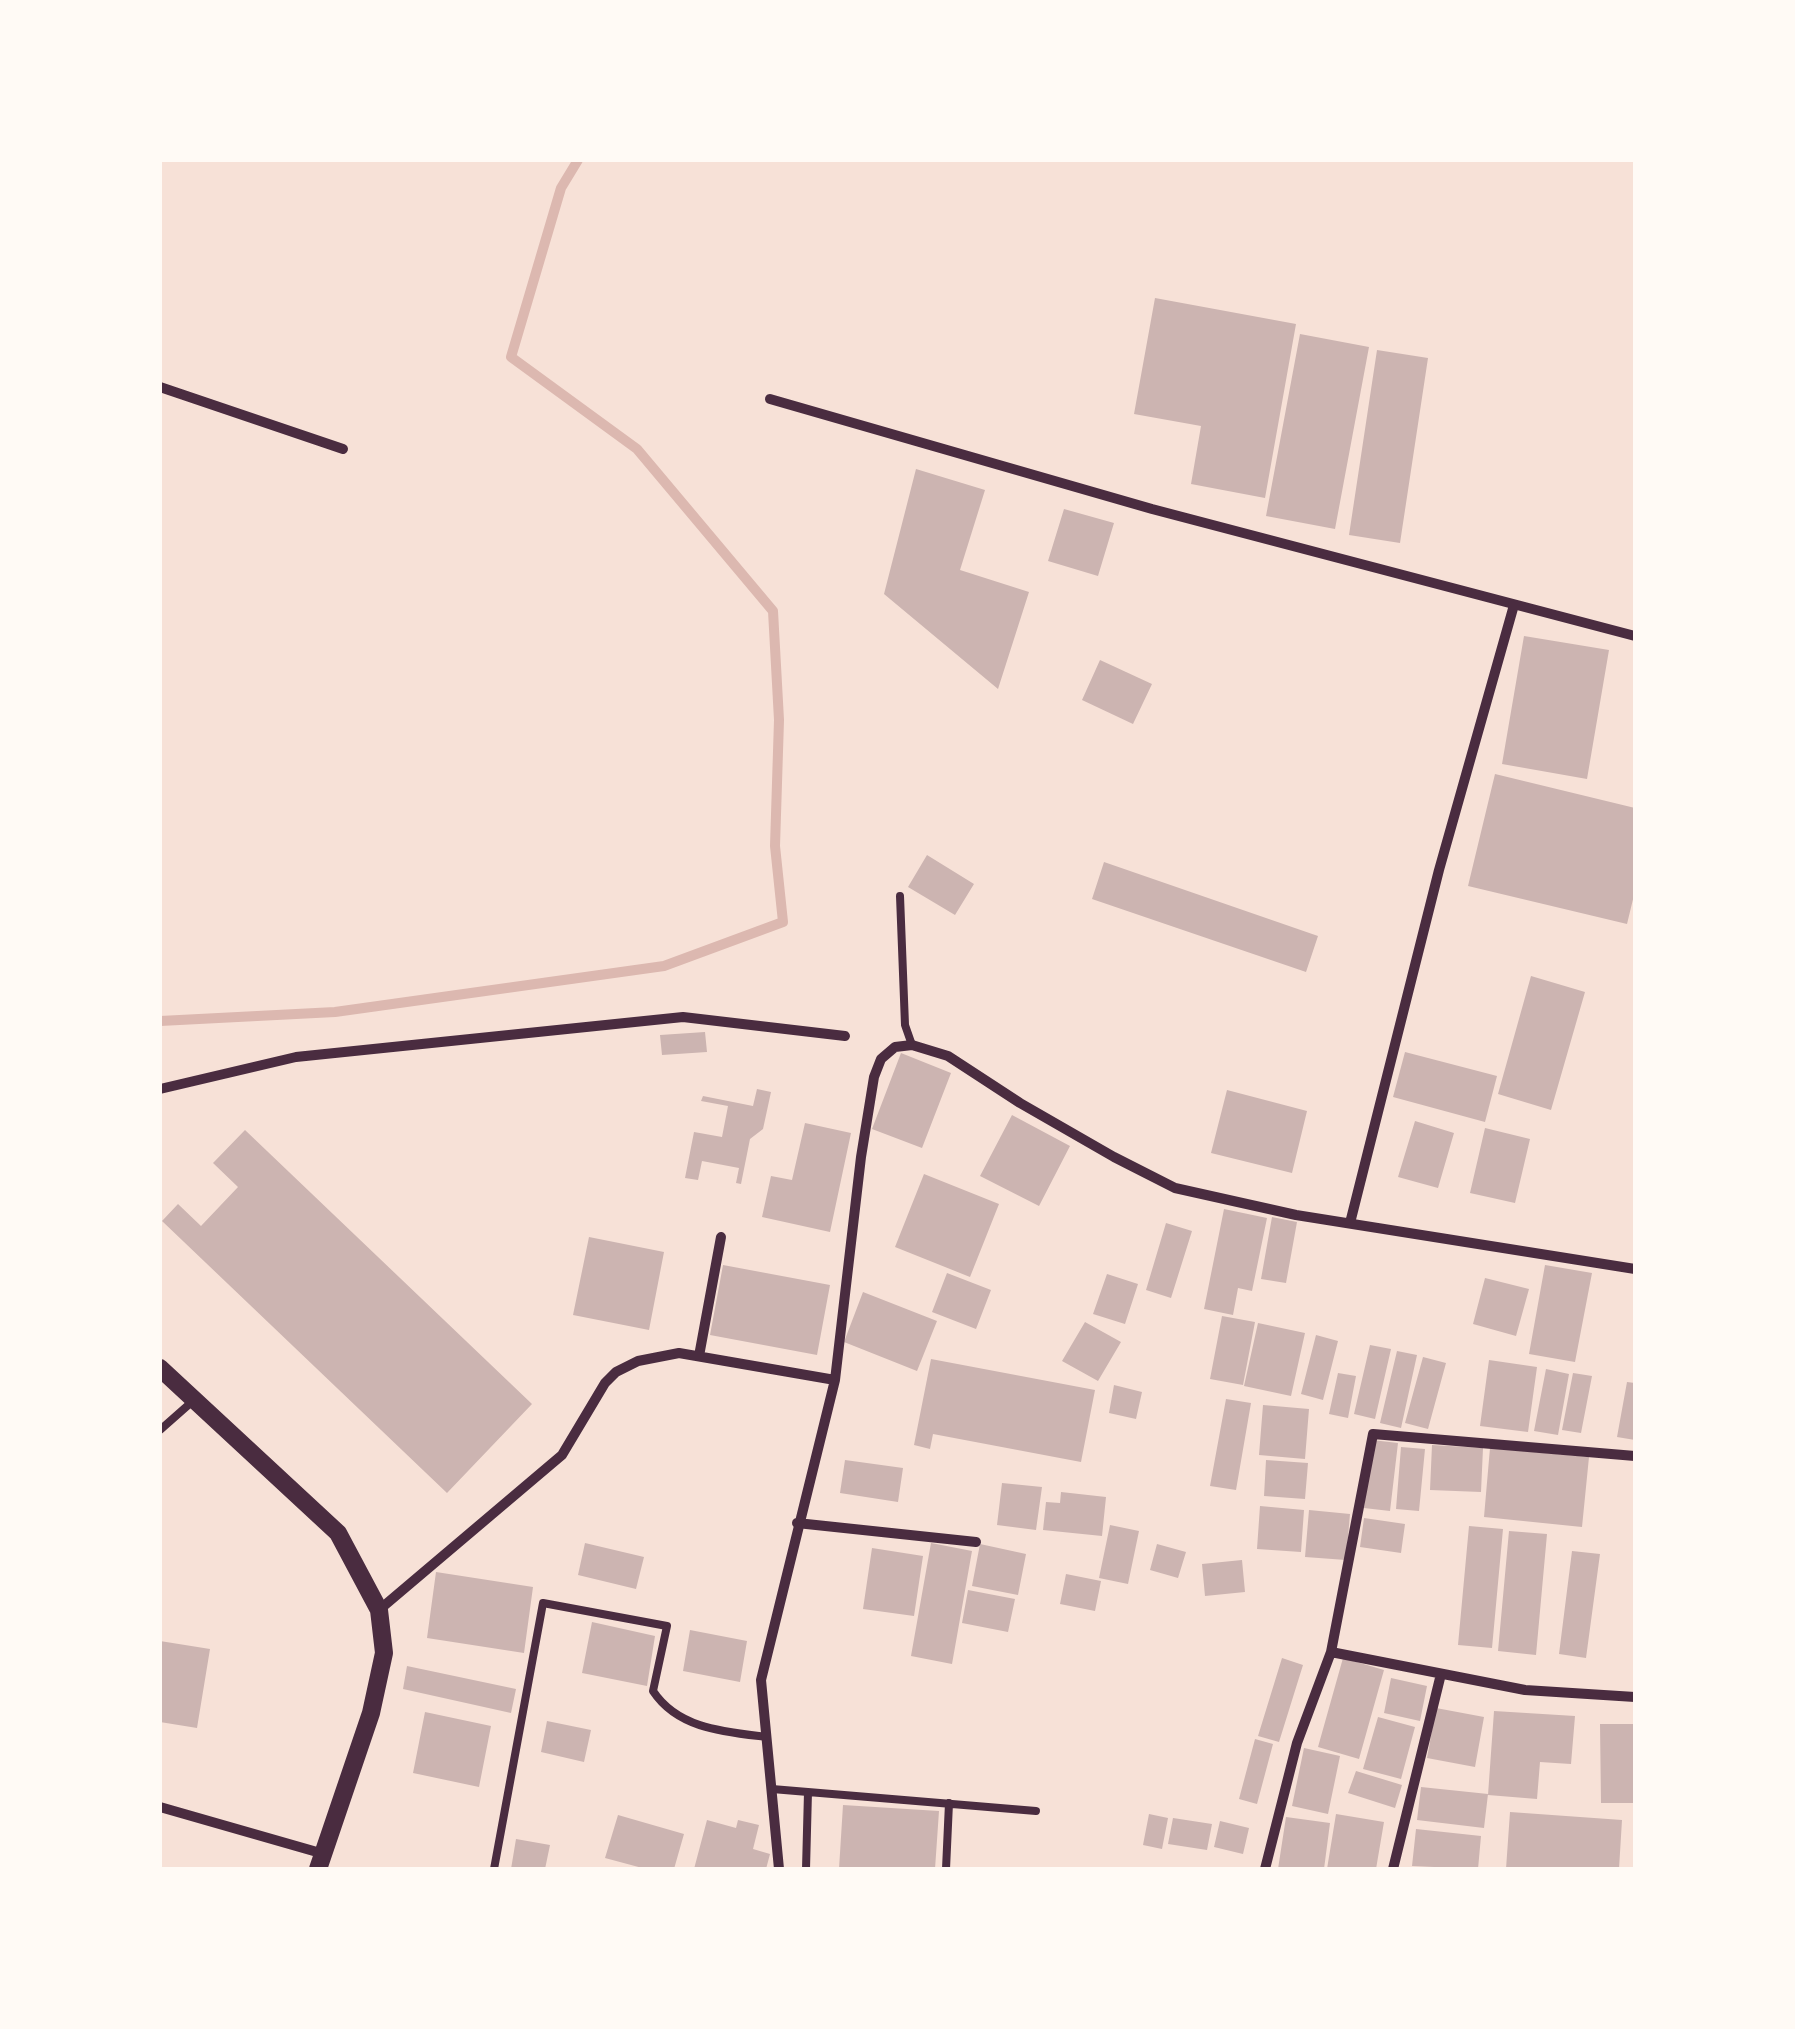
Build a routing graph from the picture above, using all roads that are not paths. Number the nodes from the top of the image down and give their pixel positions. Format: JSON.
{"nodes":[{"id":1,"x":160,"y":387,"type":"edge"},
{"id":2,"x":770,"y":399,"type":"dead end"},
{"id":3,"x":342,"y":449,"type":"dead end"},
{"id":4,"x":1514,"y":605,"type":"junction"},
{"id":5,"x":1635,"y":636,"type":"edge"},
{"id":6,"x":900,"y":896,"type":"dead end"},
{"id":7,"x":845,"y":1036,"type":"dead end"},
{"id":8,"x":912,"y":1045,"type":"junction"},
{"id":9,"x":160,"y":1089,"type":"edge"},
{"id":10,"x":1350,"y":1223,"type":"junction"},
{"id":11,"x":721,"y":1237,"type":"dead end"},
{"id":12,"x":1635,"y":1268,"type":"edge"},
{"id":13,"x":699,"y":1356,"type":"junction"},
{"id":14,"x":160,"y":1368,"type":"edge"},
{"id":15,"x":835,"y":1380,"type":"junction"},
{"id":16,"x":194,"y":1400,"type":"junction"},
{"id":17,"x":160,"y":1430,"type":"edge"},
{"id":18,"x":1635,"y":1456,"type":"edge"},
{"id":19,"x":798,"y":1523,"type":"junction"},
{"id":20,"x":976,"y":1542,"type":"dead end"},
{"id":21,"x":378,"y":1610,"type":"junction"},
{"id":22,"x":1332,"y":1652,"type":"junction"},
{"id":23,"x":1441,"y":1674,"type":"junction"},
{"id":24,"x":1635,"y":1697,"type":"edge"},
{"id":25,"x":766,"y":1737,"type":"junction"},
{"id":26,"x":772,"y":1789,"type":"junction"},
{"id":27,"x":808,"y":1792,"type":"junction"},
{"id":28,"x":949,"y":1803,"type":"junction"},
{"id":29,"x":160,"y":1807,"type":"edge"},
{"id":30,"x":1036,"y":1811,"type":"dead end"},
{"id":31,"x":321,"y":1862,"type":"edge"},
{"id":32,"x":494,"y":1869,"type":"edge"},
{"id":33,"x":779,"y":1869,"type":"edge"},
{"id":34,"x":806,"y":1869,"type":"edge"},
{"id":35,"x":946,"y":1869,"type":"edge"},
{"id":36,"x":1264,"y":1869,"type":"edge"},
{"id":37,"x":1393,"y":1869,"type":"edge"}],
"edges":[{"from":1,"to":3,"type":"street"},
{"from":2,"to":4,"type":"street"},
{"from":4,"to":5,"type":"street"},
{"from":4,"to":10,"type":"street"},
{"from":6,"to":8,"type":"lane"},
{"from":7,"to":9,"type":"street"},
{"from":8,"to":10,"type":"street"},
{"from":8,"to":15,"type":"street"},
{"from":10,"to":12,"type":"street"},
{"from":11,"to":13,"type":"street"},
{"from":13,"to":15,"type":"street"},
{"from":13,"to":21,"type":"street"},
{"from":14,"to":16,"type":"street"},
{"from":15,"to":19,"type":"street"},
{"from":16,"to":17,"type":"lane"},
{"from":16,"to":21,"type":"street"},
{"from":18,"to":22,"type":"street"},
{"from":19,"to":20,"type":"street"},
{"from":19,"to":25,"type":"street"},
{"from":21,"to":31,"type":"street"},
{"from":22,"to":23,"type":"street"},
{"from":22,"to":36,"type":"street"},
{"from":23,"to":24,"type":"street"},
{"from":23,"to":37,"type":"street"},
{"from":25,"to":26,"type":"street"},
{"from":25,"to":32,"type":"lane"},
{"from":26,"to":27,"type":"lane"},
{"from":26,"to":33,"type":"street"},
{"from":27,"to":28,"type":"lane"},
{"from":27,"to":34,"type":"lane"},
{"from":28,"to":30,"type":"lane"},
{"from":28,"to":35,"type":"lane"},
{"from":29,"to":31,"type":"street"}]}
